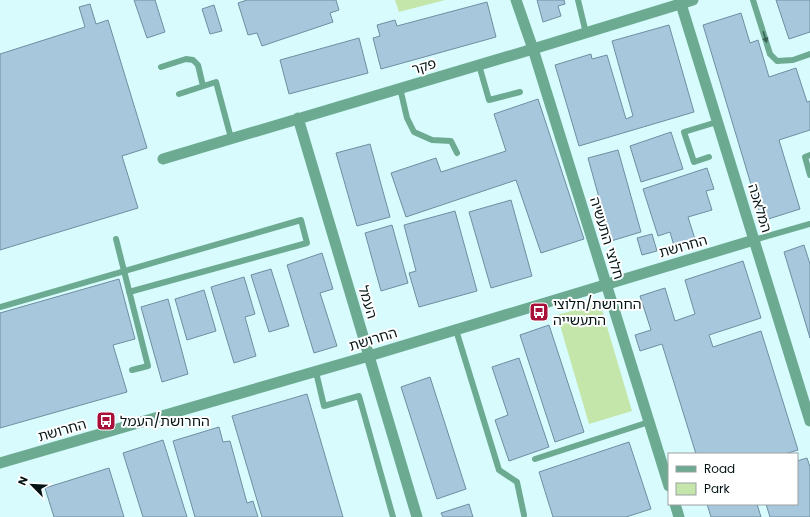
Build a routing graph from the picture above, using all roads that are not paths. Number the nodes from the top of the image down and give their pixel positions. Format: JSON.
{"nodes":[{"id":1,"x":516,"y":0,"type":"edge"},
{"id":2,"x":578,"y":0,"type":"edge"},
{"id":3,"x":692,"y":0,"type":"edge"},
{"id":4,"x":753,"y":0,"type":"edge"},
{"id":5,"x":681,"y":4,"type":"junction"},
{"id":6,"x":586,"y":33,"type":"junction"},
{"id":7,"x":533,"y":49,"type":"junction"},
{"id":8,"x":810,"y":54,"type":"edge"},
{"id":9,"x":479,"y":65,"type":"junction"},
{"id":10,"x":161,"y":67,"type":"dead end"},
{"id":11,"x":203,"y":86,"type":"junction"},
{"id":12,"x":400,"y":88,"type":"junction"},
{"id":13,"x":520,"y":92,"type":"dead end"},
{"id":14,"x":179,"y":94,"type":"dead end"},
{"id":15,"x":298,"y":118,"type":"junction"},
{"id":16,"x":717,"y":122,"type":"junction"},
{"id":17,"x":231,"y":138,"type":"junction"},
{"id":18,"x":457,"y":153,"type":"dead end"},
{"id":19,"x":810,"y":155,"type":"edge"},
{"id":20,"x":709,"y":157,"type":"dead end"},
{"id":21,"x":163,"y":159,"type":"dead end"},
{"id":22,"x":810,"y":175,"type":"edge"},
{"id":23,"x":810,"y":224,"type":"edge"},
{"id":24,"x":116,"y":239,"type":"dead end"},
{"id":25,"x":754,"y":240,"type":"junction"},
{"id":26,"x":124,"y":271,"type":"junction"},
{"id":27,"x":606,"y":284,"type":"junction"},
{"id":28,"x":129,"y":292,"type":"junction"},
{"id":29,"x":0,"y":307,"type":"edge"},
{"id":30,"x":456,"y":330,"type":"junction"},
{"id":31,"x":369,"y":356,"type":"junction"},
{"id":32,"x":132,"y":370,"type":"dead end"},
{"id":33,"x":316,"y":372,"type":"junction"},
{"id":34,"x":810,"y":421,"type":"edge"},
{"id":35,"x":649,"y":422,"type":"junction"},
{"id":36,"x":536,"y":460,"type":"dead end"},
{"id":37,"x":0,"y":464,"type":"edge"},
{"id":38,"x":668,"y":483,"type":"edge"},
{"id":39,"x":675,"y":505,"type":"edge"},
{"id":40,"x":524,"y":515,"type":"dead end"},
{"id":41,"x":393,"y":517,"type":"edge"},
{"id":42,"x":417,"y":517,"type":"edge"},
{"id":43,"x":679,"y":517,"type":"edge"}],
"edges":[{"from":1,"to":7,"type":"street","name":"חלוצי התעשיה"},
{"from":2,"to":6,"type":"lane"},
{"from":3,"to":5,"type":"street","name":"פקר"},
{"from":4,"to":8,"type":"lane","one_way":true},
{"from":5,"to":6,"type":"street","name":"פקר"},
{"from":5,"to":16,"type":"street","name":"המלאכה"},
{"from":6,"to":7,"type":"street","name":"פקר"},
{"from":7,"to":9,"type":"street","name":"פקר"},
{"from":7,"to":27,"type":"street","name":"חלוצי התעשיה"},
{"from":9,"to":12,"type":"street","name":"פקר"},
{"from":9,"to":13,"type":"lane"},
{"from":10,"to":11,"type":"lane"},
{"from":11,"to":14,"type":"lane"},
{"from":11,"to":17,"type":"lane"},
{"from":12,"to":15,"type":"street","name":"פקר"},
{"from":12,"to":18,"type":"lane"},
{"from":15,"to":17,"type":"street","name":"פקר"},
{"from":15,"to":31,"type":"street","name":"העמל"},
{"from":16,"to":20,"type":"lane"},
{"from":16,"to":25,"type":"street","name":"המלאכה"},
{"from":17,"to":21,"type":"street","name":"פקר"},
{"from":19,"to":22,"type":"lane"},
{"from":23,"to":25,"type":"lane"},
{"from":24,"to":26,"type":"lane"},
{"from":25,"to":27,"type":"street","name":"החרושת"},
{"from":25,"to":34,"type":"street","name":"המלאכה"},
{"from":26,"to":28,"type":"lane"},
{"from":26,"to":28,"type":"lane"},
{"from":26,"to":29,"type":"lane"},
{"from":27,"to":30,"type":"street","name":"החרושת"},
{"from":27,"to":35,"type":"street","name":"חלוצי התעשיה"},
{"from":28,"to":32,"type":"lane"},
{"from":30,"to":31,"type":"street","name":"החרושת"},
{"from":30,"to":40,"type":"lane"},
{"from":31,"to":33,"type":"street","name":"החרושת"},
{"from":31,"to":42,"type":"street","name":"העמל"},
{"from":33,"to":37,"type":"street","name":"החרושת"},
{"from":33,"to":41,"type":"lane"},
{"from":35,"to":36,"type":"lane"},
{"from":35,"to":38,"type":"street","name":"חלוצי התעשיה"},
{"from":39,"to":43,"type":"street"}]}
